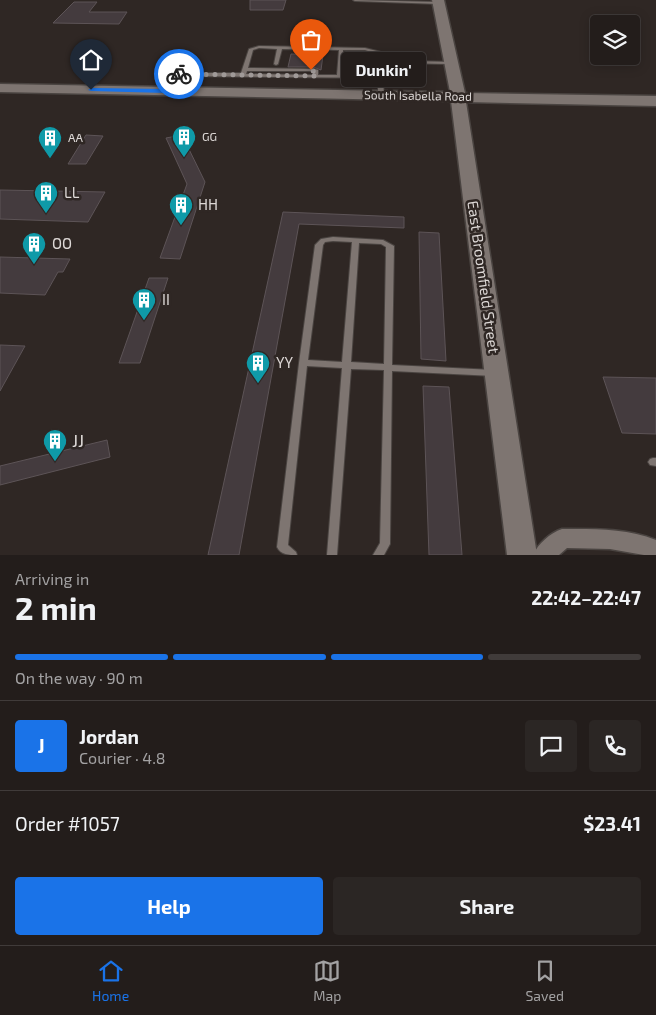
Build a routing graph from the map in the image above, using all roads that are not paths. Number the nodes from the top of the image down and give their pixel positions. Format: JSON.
{"nodes":[{"id":1,"x":355,"y":0,"type":"edge"},
{"id":2,"x":439,"y":1,"type":"edge"},
{"id":3,"x":280,"y":47,"type":"junction"},
{"id":4,"x":341,"y":48,"type":"junction"},
{"id":5,"x":380,"y":61,"type":"junction"},
{"id":6,"x":451,"y":63,"type":"junction"},
{"id":7,"x":276,"y":64,"type":"dead end"},
{"id":8,"x":244,"y":72,"type":"junction"},
{"id":9,"x":338,"y":76,"type":"junction"},
{"id":10,"x":380,"y":77,"type":"junction"},
{"id":11,"x":0,"y":88,"type":"edge"},
{"id":12,"x":166,"y":91,"type":"junction"},
{"id":13,"x":381,"y":96,"type":"junction"},
{"id":14,"x":458,"y":97,"type":"junction"},
{"id":15,"x":656,"y":101,"type":"edge"},
{"id":16,"x":356,"y":240,"type":"junction"},
{"id":17,"x":303,"y":363,"type":"junction"},
{"id":18,"x":346,"y":365,"type":"junction"},
{"id":19,"x":389,"y":367,"type":"junction"},
{"id":20,"x":496,"y":374,"type":"junction"},
{"id":21,"x":656,"y":550,"type":"edge"},
{"id":22,"x":292,"y":555,"type":"edge"},
{"id":23,"x":332,"y":555,"type":"edge"},
{"id":24,"x":378,"y":555,"type":"edge"},
{"id":25,"x":522,"y":555,"type":"edge"},
{"id":26,"x":544,"y":555,"type":"edge"}],
"edges":[{"from":1,"to":2,"type":"lane"},
{"from":2,"to":6,"type":"main road","name":"East Broomfield Street"},
{"from":3,"to":4,"type":"lane"},
{"from":3,"to":7,"type":"lane"},
{"from":3,"to":8,"type":"lane"},
{"from":4,"to":5,"type":"lane"},
{"from":4,"to":9,"type":"lane"},
{"from":5,"to":6,"type":"lane"},
{"from":5,"to":10,"type":"lane"},
{"from":6,"to":14,"type":"main road","name":"East Broomfield Street"},
{"from":8,"to":9,"type":"lane"},
{"from":8,"to":12,"type":"lane"},
{"from":9,"to":10,"type":"lane"},
{"from":10,"to":13,"type":"lane"},
{"from":11,"to":12,"type":"main road","name":"South Isabella Road"},
{"from":12,"to":13,"type":"main road","name":"South Isabella Road"},
{"from":13,"to":14,"type":"main road","name":"South Isabella Road"},
{"from":14,"to":15,"type":"main road","name":"South Isabella Road"},
{"from":14,"to":20,"type":"main road","name":"East Broomfield Street"},
{"from":16,"to":17,"type":"lane"},
{"from":16,"to":18,"type":"lane"},
{"from":16,"to":19,"type":"lane"},
{"from":17,"to":18,"type":"lane"},
{"from":17,"to":22,"type":"lane"},
{"from":18,"to":19,"type":"lane"},
{"from":18,"to":23,"type":"lane"},
{"from":19,"to":20,"type":"lane"},
{"from":19,"to":24,"type":"lane"},
{"from":20,"to":25,"type":"main road","name":"East Broomfield Street"},
{"from":21,"to":26,"type":"street"}]}
